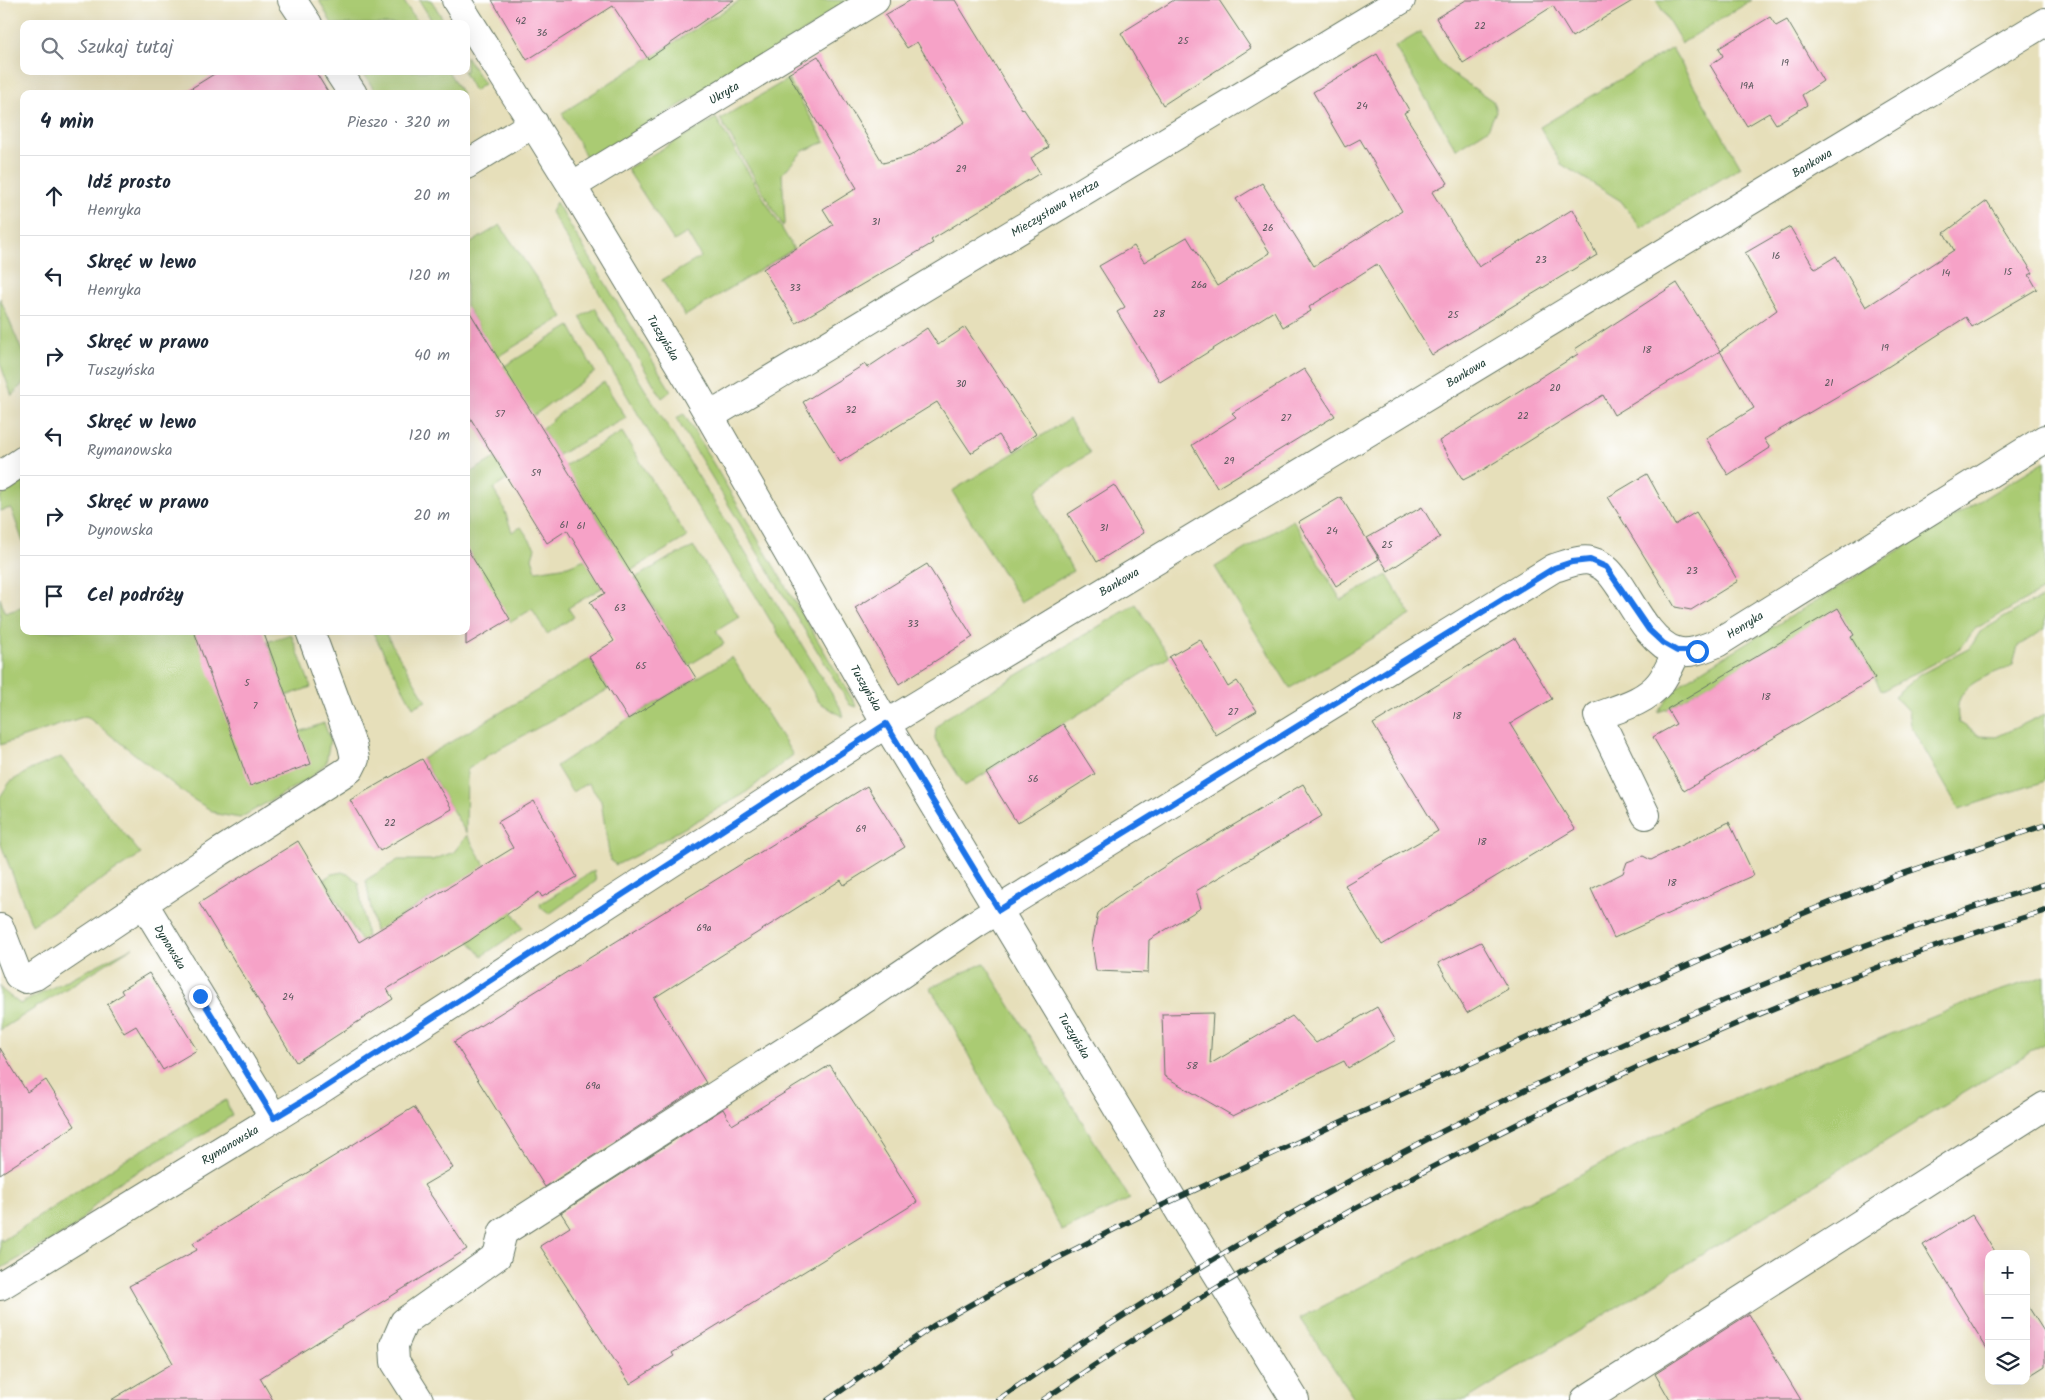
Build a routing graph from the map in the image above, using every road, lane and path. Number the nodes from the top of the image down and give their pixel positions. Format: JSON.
{"nodes":[{"id":1,"x":292,"y":0,"type":"edge"},
{"id":2,"x":456,"y":0,"type":"edge"},
{"id":3,"x":876,"y":0,"type":"edge"},
{"id":4,"x":1401,"y":0,"type":"edge"},
{"id":5,"x":305,"y":20,"type":"edge"},
{"id":6,"x":469,"y":20,"type":"edge"},
{"id":7,"x":470,"y":22,"type":"edge"},
{"id":8,"x":2045,"y":22,"type":"edge"},
{"id":9,"x":341,"y":75,"type":"edge"},
{"id":10,"x":350,"y":90,"type":"edge"},
{"id":11,"x":534,"y":123,"type":"junction"},
{"id":12,"x":470,"y":163,"type":"edge"},
{"id":13,"x":572,"y":186,"type":"junction"},
{"id":14,"x":710,"y":416,"type":"junction"},
{"id":15,"x":2045,"y":439,"type":"edge"},
{"id":16,"x":20,"y":463,"type":"edge"},
{"id":17,"x":0,"y":476,"type":"edge"},
{"id":18,"x":311,"y":635,"type":"edge"},
{"id":19,"x":1677,"y":651,"type":"junction"},
{"id":20,"x":886,"y":724,"type":"junction"},
{"id":21,"x":1646,"y":815,"type":"dead end"},
{"id":22,"x":144,"y":904,"type":"junction"},
{"id":23,"x":999,"y":910,"type":"junction"},
{"id":24,"x":0,"y":928,"type":"edge"},
{"id":25,"x":2045,"y":1106,"type":"edge"},
{"id":26,"x":274,"y":1118,"type":"junction"},
{"id":27,"x":0,"y":1286,"type":"edge"},
{"id":28,"x":419,"y":1400,"type":"edge"},
{"id":29,"x":1295,"y":1400,"type":"edge"},
{"id":30,"x":1585,"y":1400,"type":"edge"}],
"edges":[{"from":1,"to":5,"type":"street"},
{"from":2,"to":6,"type":"street","name":"Tuszyńska"},
{"from":3,"to":13,"type":"street","name":"Ukryta"},
{"from":4,"to":14,"type":"street","name":"Mieczysława Hertza"},
{"from":7,"to":11,"type":"street","name":"Tuszyńska"},
{"from":8,"to":20,"type":"street","name":"Bankowa"},
{"from":9,"to":10,"type":"street"},
{"from":11,"to":12,"type":"street"},
{"from":11,"to":13,"type":"street","name":"Tuszyńska"},
{"from":13,"to":14,"type":"street","name":"Tuszyńska"},
{"from":14,"to":20,"type":"street","name":"Tuszyńska"},
{"from":15,"to":19,"type":"street","name":"Henryka"},
{"from":16,"to":17,"type":"street"},
{"from":18,"to":22,"type":"street"},
{"from":19,"to":21,"type":"street"},
{"from":19,"to":23,"type":"street"},
{"from":20,"to":23,"type":"street","name":"Tuszyńska"},
{"from":20,"to":26,"type":"street","name":"Rymanowska"},
{"from":22,"to":24,"type":"street"},
{"from":22,"to":26,"type":"street","name":"Dynowska"},
{"from":23,"to":28,"type":"street"},
{"from":23,"to":29,"type":"street","name":"Tuszyńska"},
{"from":25,"to":30,"type":"street"},
{"from":26,"to":27,"type":"street","name":"Rymanowska"}]}
